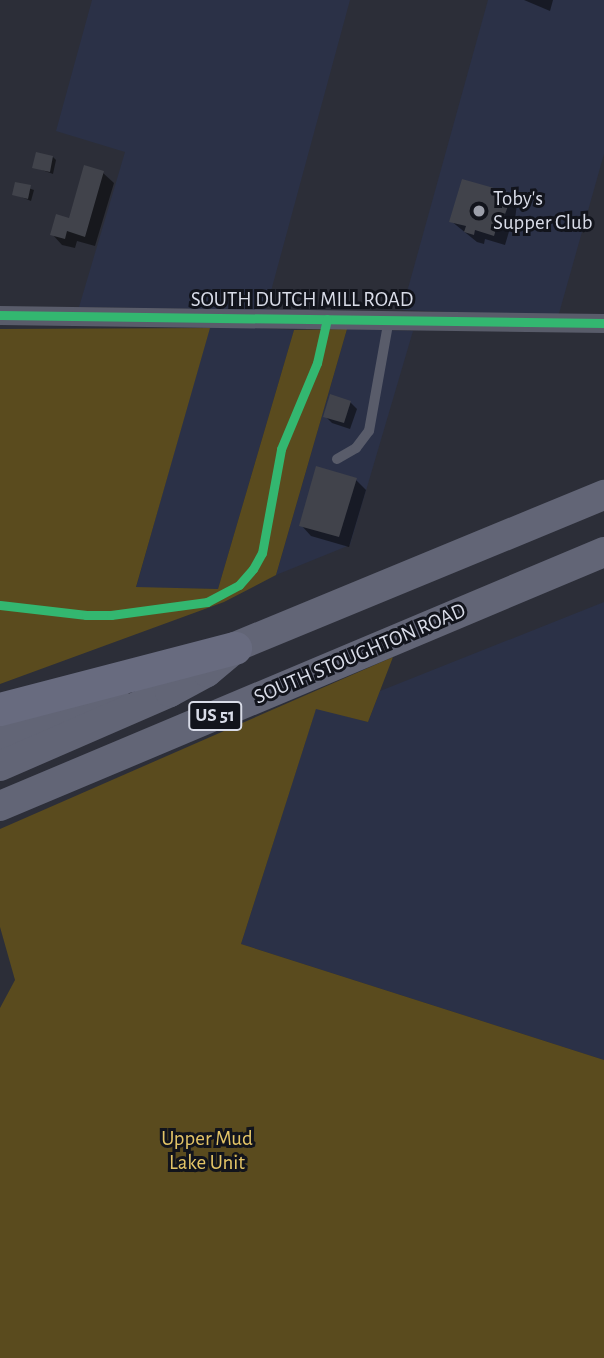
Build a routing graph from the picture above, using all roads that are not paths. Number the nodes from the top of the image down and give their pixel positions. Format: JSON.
{"nodes":[{"id":1,"x":0,"y":315,"type":"edge"},
{"id":2,"x":389,"y":318,"type":"junction"},
{"id":3,"x":604,"y":323,"type":"edge"},
{"id":4,"x":337,"y":459,"type":"dead end"},
{"id":5,"x":604,"y":495,"type":"edge"},
{"id":6,"x":604,"y":552,"type":"edge"},
{"id":7,"x":235,"y":648,"type":"junction"},
{"id":8,"x":0,"y":709,"type":"edge"},
{"id":9,"x":0,"y":736,"type":"edge"},
{"id":10,"x":0,"y":766,"type":"edge"},
{"id":11,"x":0,"y":806,"type":"edge"}],
"edges":[{"from":1,"to":2,"type":"street","name":"SOUTH DUTCH MILL ROAD"},
{"from":2,"to":3,"type":"street","name":"SOUTH DUTCH MILL ROAD"},
{"from":2,"to":4,"type":"lane"},
{"from":5,"to":7,"type":"main road"},
{"from":6,"to":11,"type":"main road","name":"SOUTH STOUGHTON ROAD","number":"US 51"},
{"from":7,"to":8,"type":"highway"},
{"from":7,"to":9,"type":"main road"},
{"from":7,"to":10,"type":"main road"}]}
